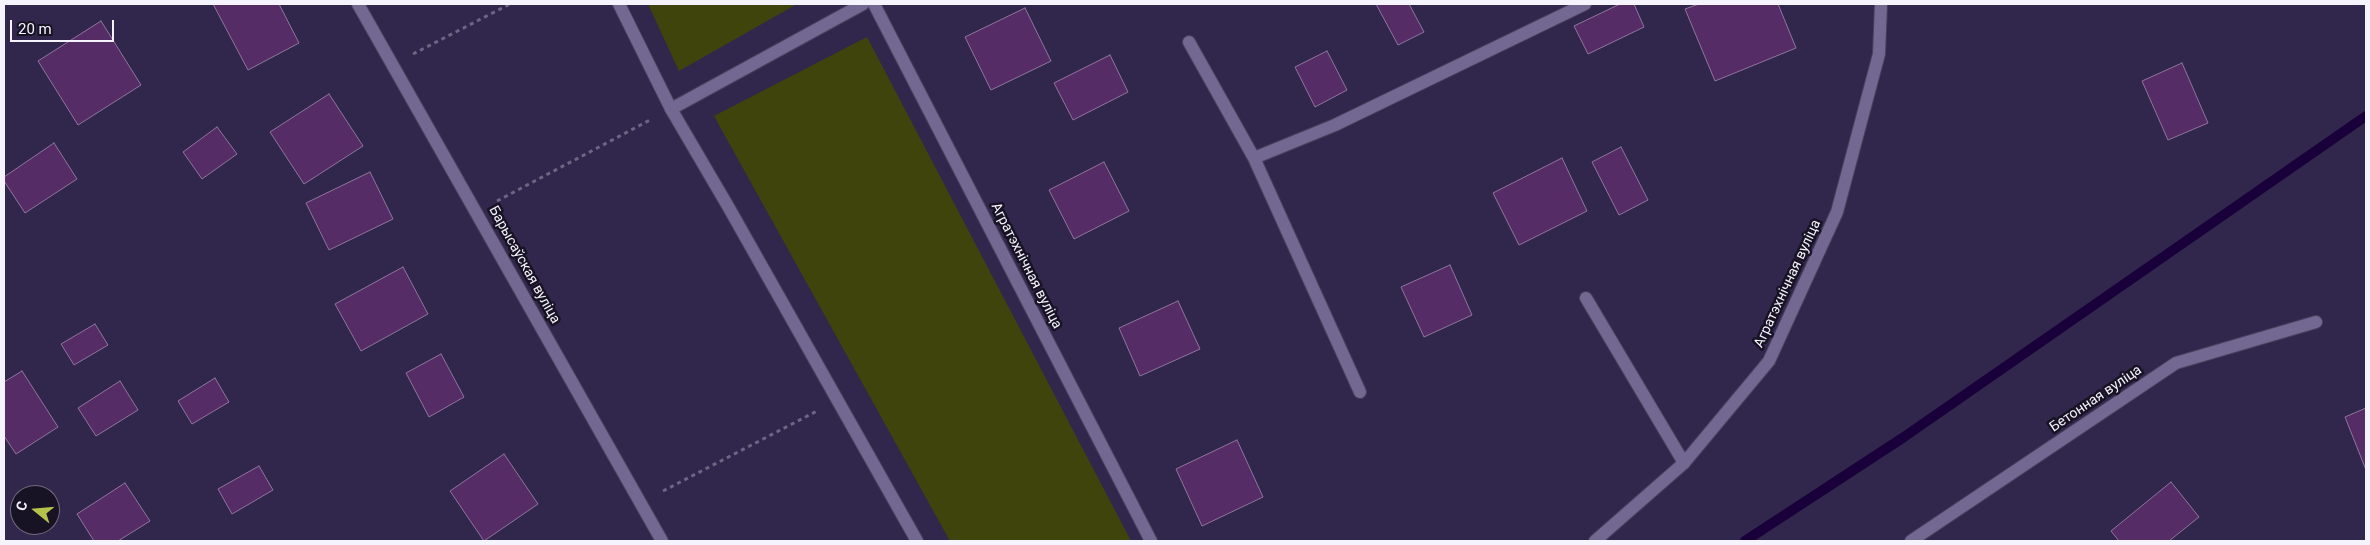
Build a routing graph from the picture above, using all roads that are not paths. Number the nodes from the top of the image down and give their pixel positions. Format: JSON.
{"nodes":[{"id":1,"x":358,"y":4,"type":"edge"},
{"id":2,"x":619,"y":4,"type":"edge"},
{"id":3,"x":863,"y":4,"type":"edge"},
{"id":4,"x":874,"y":4,"type":"edge"},
{"id":5,"x":1585,"y":4,"type":"edge"},
{"id":6,"x":1881,"y":4,"type":"edge"},
{"id":7,"x":1189,"y":42,"type":"dead end"},
{"id":8,"x":671,"y":109,"type":"junction"},
{"id":9,"x":1254,"y":158,"type":"junction"},
{"id":10,"x":1586,"y":298,"type":"dead end"},
{"id":11,"x":2316,"y":322,"type":"dead end"},
{"id":12,"x":1360,"y":392,"type":"dead end"},
{"id":13,"x":1684,"y":463,"type":"junction"},
{"id":14,"x":662,"y":541,"type":"edge"},
{"id":15,"x":917,"y":541,"type":"edge"},
{"id":16,"x":1151,"y":541,"type":"edge"},
{"id":17,"x":1595,"y":541,"type":"edge"},
{"id":18,"x":1911,"y":541,"type":"edge"}],
"edges":[{"from":1,"to":14,"type":"street","name":"Барысаўская вуліца"},
{"from":2,"to":8,"type":"street"},
{"from":3,"to":8,"type":"street"},
{"from":4,"to":16,"type":"street","name":"Агратэхнічная вуліца"},
{"from":5,"to":9,"type":"street"},
{"from":6,"to":13,"type":"street","name":"Агратэхнічная вуліца"},
{"from":7,"to":9,"type":"street"},
{"from":8,"to":15,"type":"street"},
{"from":9,"to":12,"type":"street"},
{"from":10,"to":13,"type":"street"},
{"from":11,"to":18,"type":"street","name":"Бетонная вуліца"},
{"from":13,"to":17,"type":"street","name":"Агратэхнічная вуліца"}]}
